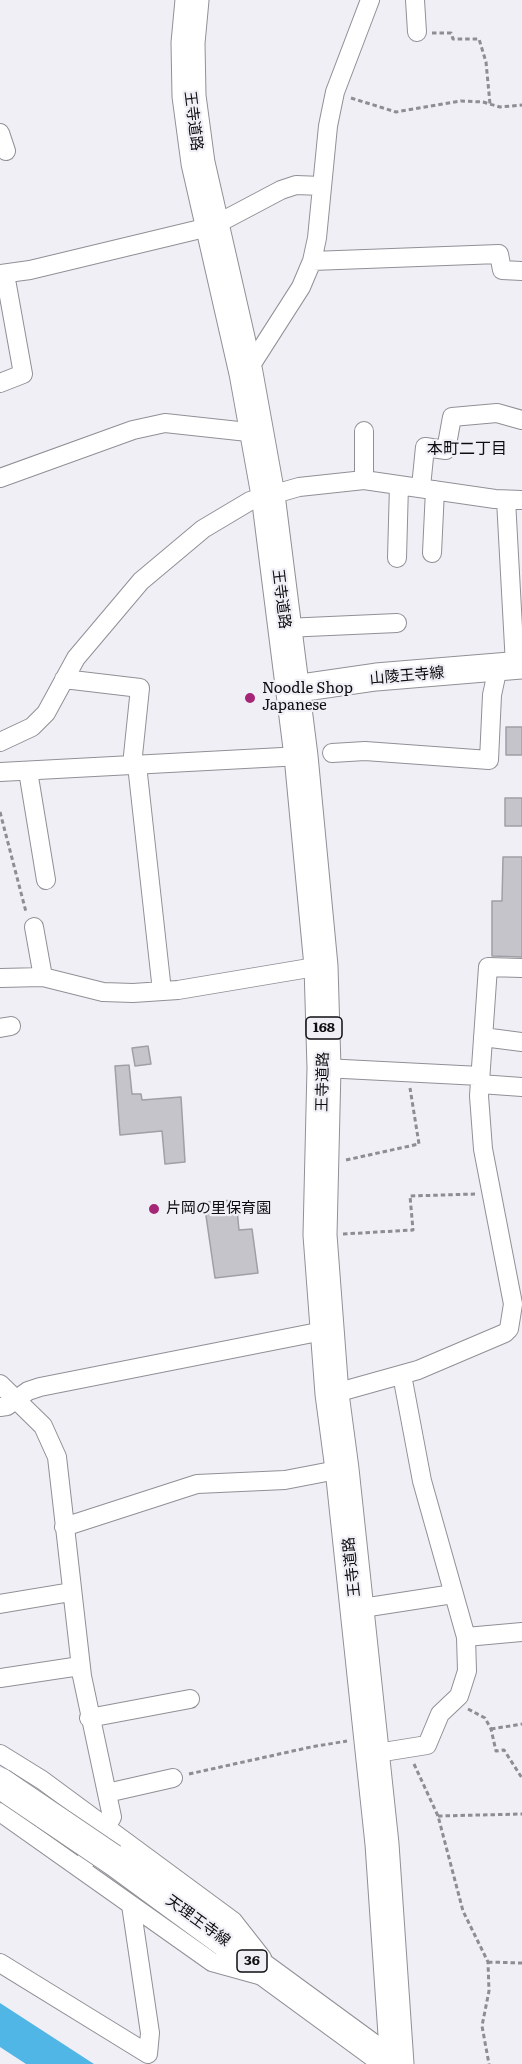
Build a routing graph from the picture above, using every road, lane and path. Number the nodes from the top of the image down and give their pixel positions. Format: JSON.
{"nodes":[{"id":1,"x":192,"y":0,"type":"edge"},
{"id":2,"x":370,"y":0,"type":"edge"},
{"id":3,"x":415,"y":0,"type":"edge"},
{"id":4,"x":417,"y":32,"type":"joint"},
{"id":5,"x":335,"y":92,"type":"junction"},
{"id":6,"x":490,"y":104,"type":"junction"},
{"id":7,"x":522,"y":105,"type":"edge"},
{"id":8,"x":0,"y":133,"type":"edge"},
{"id":9,"x":6,"y":151,"type":"dead end"},
{"id":10,"x":322,"y":186,"type":"junction"},
{"id":11,"x":213,"y":226,"type":"junction"},
{"id":12,"x":312,"y":261,"type":"junction"},
{"id":13,"x":522,"y":271,"type":"edge"},
{"id":14,"x":3,"y":274,"type":"edge"},
{"id":15,"x":246,"y":373,"type":"junction"},
{"id":16,"x":0,"y":382,"type":"edge"},
{"id":17,"x":522,"y":420,"type":"edge"},
{"id":18,"x":364,"y":431,"type":"dead end"},
{"id":19,"x":257,"y":434,"type":"junction"},
{"id":20,"x":0,"y":478,"type":"edge"},
{"id":21,"x":364,"y":480,"type":"junction"},
{"id":22,"x":399,"y":484,"type":"junction"},
{"id":23,"x":428,"y":489,"type":"junction"},
{"id":24,"x":268,"y":495,"type":"junction"},
{"id":25,"x":514,"y":500,"type":"edge"},
{"id":26,"x":432,"y":553,"type":"dead end"},
{"id":27,"x":397,"y":558,"type":"dead end"},
{"id":28,"x":397,"y":623,"type":"dead end"},
{"id":29,"x":285,"y":628,"type":"junction"},
{"id":30,"x":512,"y":666,"type":"edge"},
{"id":31,"x":64,"y":680,"type":"junction"},
{"id":32,"x":293,"y":689,"type":"junction"},
{"id":33,"x":0,"y":742,"type":"edge"},
{"id":34,"x":317,"y":755,"type":"junction"},
{"id":35,"x":135,"y":765,"type":"junction"},
{"id":36,"x":28,"y":771,"type":"junction"},
{"id":37,"x":0,"y":772,"type":"edge"},
{"id":38,"x":0,"y":812,"type":"edge"},
{"id":39,"x":46,"y":880,"type":"dead end"},
{"id":40,"x":34,"y":927,"type":"joint"},
{"id":41,"x":321,"y":966,"type":"junction"},
{"id":42,"x":522,"y":968,"type":"edge"},
{"id":43,"x":43,"y":977,"type":"junction"},
{"id":44,"x":0,"y":978,"type":"edge"},
{"id":45,"x":162,"y":991,"type":"junction"},
{"id":46,"x":483,"y":1037,"type":"junction"},
{"id":47,"x":522,"y":1041,"type":"edge"},
{"id":48,"x":324,"y":1068,"type":"junction"},
{"id":49,"x":407,"y":1072,"type":"junction"},
{"id":50,"x":480,"y":1080,"type":"junction"},
{"id":51,"x":522,"y":1087,"type":"edge"},
{"id":52,"x":321,"y":1166,"type":"junction"},
{"id":53,"x":492,"y":1195,"type":"junction"},
{"id":54,"x":320,"y":1235,"type":"junction"},
{"id":55,"x":328,"y":1330,"type":"junction"},
{"id":56,"x":515,"y":1332,"type":"edge"},
{"id":57,"x":402,"y":1375,"type":"junction"},
{"id":58,"x":0,"y":1384,"type":"edge"},
{"id":59,"x":332,"y":1394,"type":"junction"},
{"id":60,"x":17,"y":1399,"type":"junction"},
{"id":61,"x":0,"y":1407,"type":"edge"},
{"id":62,"x":342,"y":1469,"type":"junction"},
{"id":63,"x":64,"y":1527,"type":"junction"},
{"id":64,"x":71,"y":1592,"type":"junction"},
{"id":65,"x":453,"y":1594,"type":"junction"},
{"id":66,"x":0,"y":1604,"type":"edge"},
{"id":67,"x":356,"y":1609,"type":"junction"},
{"id":68,"x":522,"y":1632,"type":"edge"},
{"id":69,"x":466,"y":1637,"type":"junction"},
{"id":70,"x":80,"y":1666,"type":"junction"},
{"id":71,"x":0,"y":1678,"type":"edge"},
{"id":72,"x":190,"y":1699,"type":"dead end"},
{"id":73,"x":452,"y":1704,"type":"junction"},
{"id":74,"x":89,"y":1718,"type":"junction"},
{"id":75,"x":522,"y":1724,"type":"edge"},
{"id":76,"x":491,"y":1730,"type":"junction"},
{"id":77,"x":370,"y":1746,"type":"junction"},
{"id":78,"x":411,"y":1749,"type":"junction"},
{"id":79,"x":0,"y":1754,"type":"edge"},
{"id":80,"x":173,"y":1778,"type":"joint"},
{"id":81,"x":522,"y":1778,"type":"edge"},
{"id":82,"x":0,"y":1783,"type":"edge"},
{"id":83,"x":107,"y":1794,"type":"junction"},
{"id":84,"x":0,"y":1812,"type":"edge"},
{"id":85,"x":522,"y":1815,"type":"edge"},
{"id":86,"x":438,"y":1816,"type":"junction"},
{"id":87,"x":106,"y":1827,"type":"junction"},
{"id":88,"x":81,"y":1868,"type":"junction"},
{"id":89,"x":131,"y":1905,"type":"junction"},
{"id":90,"x":488,"y":1962,"type":"junction"},
{"id":91,"x":0,"y":1963,"type":"edge"},
{"id":92,"x":522,"y":1963,"type":"edge"},
{"id":93,"x":278,"y":1980,"type":"junction"},
{"id":94,"x":394,"y":2064,"type":"edge"},
{"id":95,"x":489,"y":2064,"type":"edge"}],
"edges":[{"from":1,"to":11,"type":"highway","name":"王寺道路","number":"168"},
{"from":2,"to":5,"type":"street"},
{"from":3,"to":4,"type":"street"},
{"from":4,"to":6,"type":"path"},
{"from":5,"to":6,"type":"path"},
{"from":5,"to":10,"type":"street"},
{"from":6,"to":7,"type":"path"},
{"from":8,"to":9,"type":"street"},
{"from":10,"to":11,"type":"street"},
{"from":10,"to":12,"type":"street"},
{"from":11,"to":14,"type":"street"},
{"from":11,"to":15,"type":"highway","name":"王寺道路","number":"168"},
{"from":12,"to":13,"type":"street"},
{"from":12,"to":15,"type":"street"},
{"from":14,"to":16,"type":"street"},
{"from":15,"to":19,"type":"highway","name":"王寺道路","number":"168"},
{"from":17,"to":23,"type":"street"},
{"from":18,"to":21,"type":"street"},
{"from":19,"to":20,"type":"street"},
{"from":19,"to":24,"type":"highway","name":"王寺道路","number":"168"},
{"from":21,"to":22,"type":"street"},
{"from":21,"to":24,"type":"street"},
{"from":22,"to":23,"type":"street"},
{"from":22,"to":27,"type":"street"},
{"from":23,"to":25,"type":"street"},
{"from":23,"to":26,"type":"street"},
{"from":24,"to":29,"type":"highway","name":"王寺道路","number":"168"},
{"from":24,"to":31,"type":"street"},
{"from":25,"to":30,"type":"street"},
{"from":28,"to":29,"type":"street"},
{"from":29,"to":32,"type":"highway","name":"王寺道路","number":"168"},
{"from":30,"to":32,"type":"main road","name":"山陵王寺線"},
{"from":30,"to":34,"type":"street"},
{"from":31,"to":33,"type":"street"},
{"from":31,"to":35,"type":"street"},
{"from":32,"to":34,"type":"highway","name":"王寺道路","number":"168"},
{"from":34,"to":35,"type":"street"},
{"from":34,"to":41,"type":"highway","name":"王寺道路","number":"168"},
{"from":35,"to":36,"type":"street"},
{"from":35,"to":45,"type":"street"},
{"from":36,"to":37,"type":"street"},
{"from":36,"to":39,"type":"street"},
{"from":38,"to":40,"type":"path"},
{"from":40,"to":43,"type":"street"},
{"from":41,"to":45,"type":"street"},
{"from":41,"to":48,"type":"highway","name":"王寺道路","number":"168"},
{"from":42,"to":46,"type":"street"},
{"from":43,"to":44,"type":"street"},
{"from":43,"to":45,"type":"street"},
{"from":46,"to":47,"type":"street"},
{"from":46,"to":50,"type":"street"},
{"from":48,"to":49,"type":"street"},
{"from":48,"to":52,"type":"highway","name":"王寺道路","number":"168"},
{"from":49,"to":50,"type":"street"},
{"from":49,"to":52,"type":"path"},
{"from":50,"to":51,"type":"street"},
{"from":50,"to":53,"type":"street"},
{"from":52,"to":54,"type":"highway","name":"王寺道路","number":"168"},
{"from":53,"to":54,"type":"path"},
{"from":53,"to":56,"type":"street"},
{"from":54,"to":55,"type":"highway","name":"王寺道路","number":"168"},
{"from":55,"to":59,"type":"highway","name":"王寺道路","number":"168"},
{"from":55,"to":60,"type":"street"},
{"from":56,"to":57,"type":"street"},
{"from":57,"to":59,"type":"street"},
{"from":57,"to":65,"type":"street"},
{"from":58,"to":60,"type":"street"},
{"from":59,"to":62,"type":"highway","name":"王寺道路","number":"168"},
{"from":60,"to":61,"type":"street"},
{"from":60,"to":63,"type":"street"},
{"from":62,"to":63,"type":"street"},
{"from":62,"to":67,"type":"highway","name":"王寺道路","number":"168"},
{"from":63,"to":64,"type":"street"},
{"from":64,"to":66,"type":"street"},
{"from":64,"to":70,"type":"street"},
{"from":65,"to":67,"type":"street"},
{"from":65,"to":69,"type":"street"},
{"from":67,"to":77,"type":"highway","name":"王寺道路","number":"168"},
{"from":68,"to":69,"type":"street"},
{"from":69,"to":73,"type":"street"},
{"from":70,"to":71,"type":"street"},
{"from":70,"to":74,"type":"street"},
{"from":72,"to":74,"type":"street"},
{"from":73,"to":76,"type":"path"},
{"from":73,"to":78,"type":"street"},
{"from":74,"to":83,"type":"street"},
{"from":75,"to":76,"type":"path"},
{"from":76,"to":81,"type":"path"},
{"from":77,"to":78,"type":"street"},
{"from":77,"to":80,"type":"path"},
{"from":77,"to":94,"type":"highway","name":"王寺道路","number":"168"},
{"from":78,"to":86,"type":"path"},
{"from":79,"to":87,"type":"street"},
{"from":80,"to":83,"type":"street"},
{"from":82,"to":93,"type":"main road","name":"天理王寺線","number":"36","bridge":true},
{"from":83,"to":87,"type":"street"},
{"from":84,"to":88,"type":"street"},
{"from":85,"to":86,"type":"path"},
{"from":86,"to":90,"type":"path"},
{"from":87,"to":88,"type":"street"},
{"from":87,"to":93,"type":"street"},
{"from":88,"to":89,"type":"street"},
{"from":89,"to":91,"type":"street"},
{"from":89,"to":93,"type":"street"},
{"from":90,"to":92,"type":"path"},
{"from":90,"to":95,"type":"path"},
{"from":93,"to":94,"type":"main road","name":"天理王寺線","number":"36"}]}
